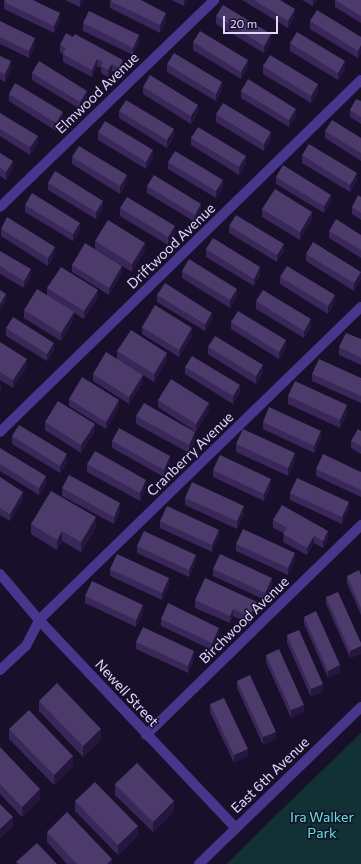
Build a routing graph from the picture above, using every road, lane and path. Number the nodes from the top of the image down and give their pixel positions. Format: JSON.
{"nodes":[{"id":1,"x":214,"y":0,"type":"edge"},
{"id":2,"x":361,"y":80,"type":"edge"},
{"id":3,"x":0,"y":206,"type":"edge"},
{"id":4,"x":361,"y":307,"type":"edge"},
{"id":5,"x":0,"y":432,"type":"edge"},
{"id":6,"x":361,"y":525,"type":"edge"},
{"id":7,"x":0,"y":574,"type":"edge"},
{"id":8,"x":39,"y":620,"type":"junction"},
{"id":9,"x":0,"y":670,"type":"edge"},
{"id":10,"x":361,"y":706,"type":"edge"},
{"id":11,"x":146,"y":735,"type":"junction"},
{"id":12,"x":236,"y":828,"type":"junction"},
{"id":13,"x":199,"y":864,"type":"edge"}],
"edges":[{"from":1,"to":3,"type":"street","name":"Elmwood Avenue"},
{"from":2,"to":5,"type":"street","name":"Driftwood Avenue"},
{"from":4,"to":8,"type":"street","name":"Cranberry Avenue"},
{"from":6,"to":11,"type":"street","name":"Birchwood Avenue"},
{"from":7,"to":8,"type":"street","name":"Newell Street"},
{"from":8,"to":9,"type":"street","name":"Cranberry Avenue"},
{"from":8,"to":11,"type":"street","name":"Newell Street"},
{"from":10,"to":12,"type":"street","name":"East 6th Avenue"},
{"from":11,"to":12,"type":"street","name":"Newell Street"},
{"from":12,"to":13,"type":"street","name":"East 6th Avenue"}]}
